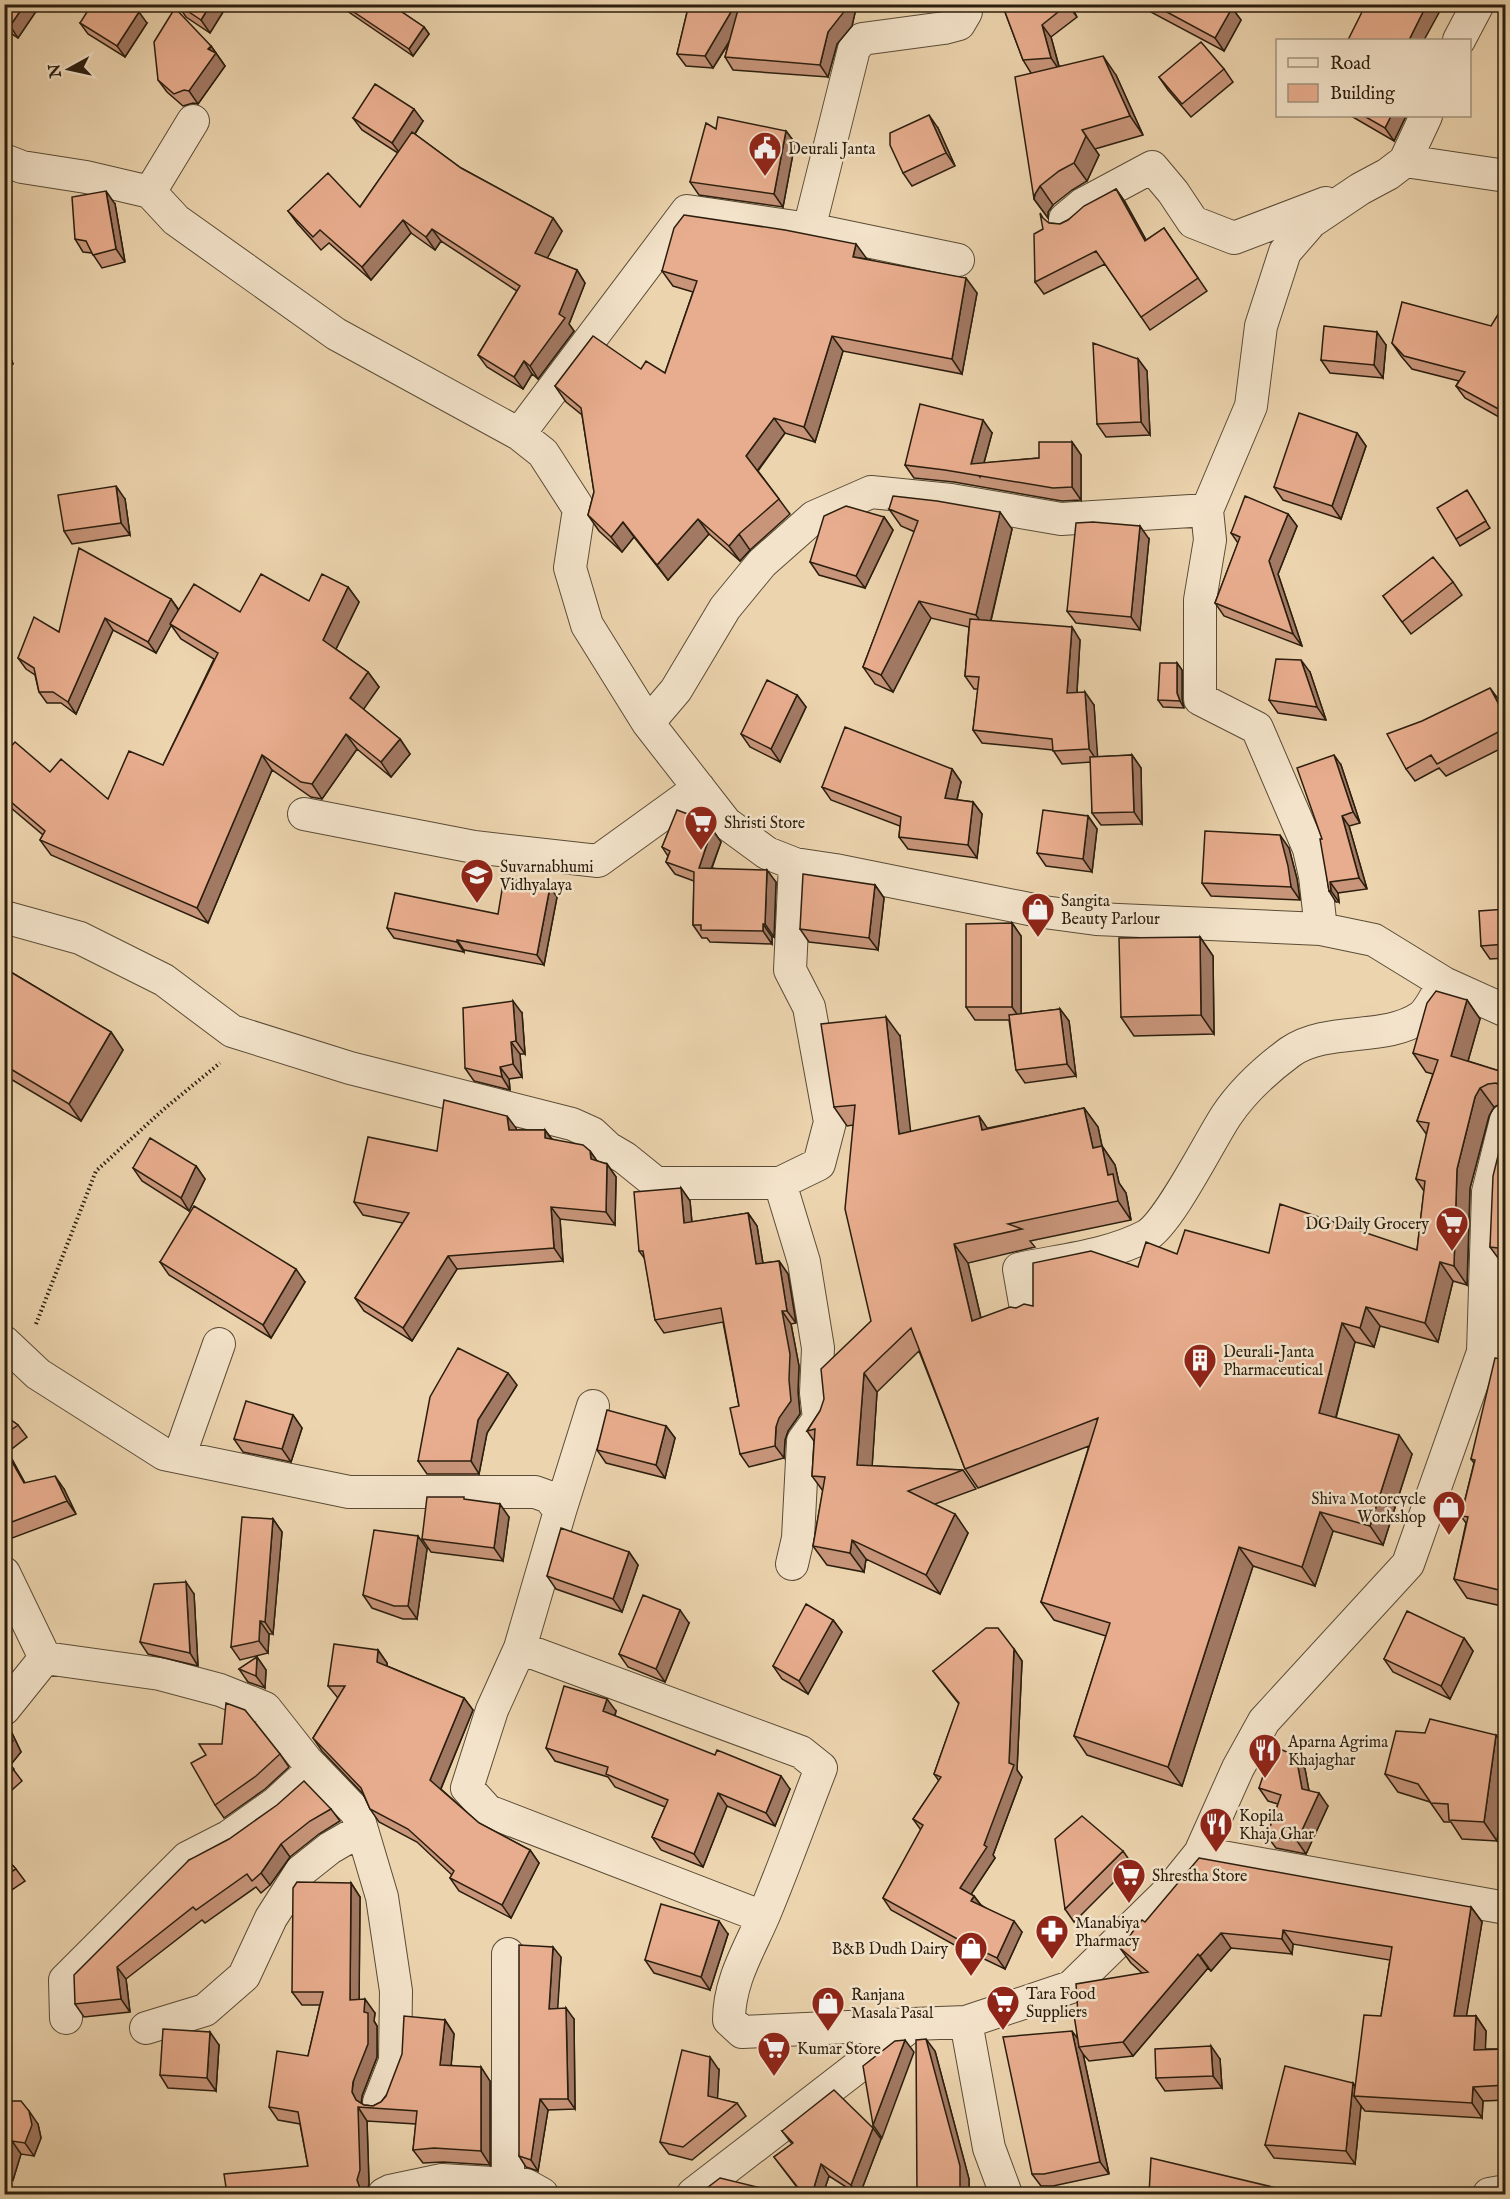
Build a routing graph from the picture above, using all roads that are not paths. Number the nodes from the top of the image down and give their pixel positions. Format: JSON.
{"nodes":[{"id":1,"x":966,"y":4,"type":"edge"},
{"id":2,"x":1478,"y":4,"type":"edge"},
{"id":3,"x":1460,"y":39,"type":"edge"},
{"id":4,"x":1426,"y":117,"type":"edge"},
{"id":5,"x":194,"y":122,"type":"dead end"},
{"id":6,"x":4,"y":160,"type":"edge"},
{"id":7,"x":1405,"y":160,"type":"junction"},
{"id":8,"x":1506,"y":176,"type":"edge"},
{"id":9,"x":1360,"y":189,"type":"junction"},
{"id":10,"x":150,"y":192,"type":"junction"},
{"id":11,"x":1065,"y":219,"type":"edge"},
{"id":12,"x":809,"y":229,"type":"junction"},
{"id":13,"x":958,"y":260,"type":"dead end"},
{"id":14,"x":519,"y":434,"type":"junction"},
{"id":15,"x":1207,"y":510,"type":"junction"},
{"id":16,"x":648,"y":723,"type":"junction"},
{"id":17,"x":699,"y":788,"type":"junction"},
{"id":18,"x":304,"y":814,"type":"dead end"},
{"id":19,"x":795,"y":864,"type":"junction"},
{"id":20,"x":4,"y":917,"type":"edge"},
{"id":21,"x":1321,"y":929,"type":"junction"},
{"id":22,"x":1444,"y":983,"type":"junction"},
{"id":23,"x":1506,"y":1011,"type":"edge"},
{"id":24,"x":1506,"y":1120,"type":"edge"},
{"id":25,"x":780,"y":1183,"type":"junction"},
{"id":26,"x":1026,"y":1309,"type":"edge"},
{"id":27,"x":219,"y":1344,"type":"dead end"},
{"id":28,"x":13,"y":1350,"type":"edge"},
{"id":29,"x":1494,"y":1356,"type":"edge"},
{"id":30,"x":593,"y":1406,"type":"dead end"},
{"id":31,"x":180,"y":1457,"type":"junction"},
{"id":32,"x":561,"y":1511,"type":"junction"},
{"id":33,"x":792,"y":1564,"type":"dead end"},
{"id":34,"x":4,"y":1573,"type":"edge"},
{"id":35,"x":520,"y":1648,"type":"junction"},
{"id":36,"x":45,"y":1658,"type":"junction"},
{"id":37,"x":4,"y":1709,"type":"edge"},
{"id":38,"x":314,"y":1768,"type":"junction"},
{"id":39,"x":362,"y":1830,"type":"junction"},
{"id":40,"x":1200,"y":1853,"type":"junction"},
{"id":41,"x":1506,"y":1908,"type":"edge"},
{"id":42,"x":763,"y":1917,"type":"junction"},
{"id":43,"x":508,"y":1954,"type":"dead end"},
{"id":44,"x":66,"y":2018,"type":"dead end"},
{"id":45,"x":966,"y":2022,"type":"junction"},
{"id":46,"x":912,"y":2024,"type":"junction"},
{"id":47,"x":146,"y":2028,"type":"dead end"},
{"id":48,"x":380,"y":2102,"type":"edge"},
{"id":49,"x":508,"y":2183,"type":"junction"},
{"id":50,"x":1506,"y":2191,"type":"edge"},
{"id":51,"x":384,"y":2194,"type":"edge"},
{"id":52,"x":542,"y":2194,"type":"edge"},
{"id":53,"x":693,"y":2194,"type":"edge"},
{"id":54,"x":1006,"y":2194,"type":"edge"},
{"id":55,"x":1489,"y":2194,"type":"edge"}],
"edges":[{"from":1,"to":12,"type":"street"},
{"from":2,"to":3,"type":"street"},
{"from":4,"to":7,"type":"street"},
{"from":5,"to":10,"type":"street"},
{"from":6,"to":10,"type":"street"},
{"from":7,"to":8,"type":"street"},
{"from":7,"to":9,"type":"street"},
{"from":9,"to":11,"type":"street"},
{"from":9,"to":15,"type":"street"},
{"from":10,"to":14,"type":"street"},
{"from":12,"to":13,"type":"street"},
{"from":12,"to":14,"type":"street"},
{"from":14,"to":16,"type":"street"},
{"from":15,"to":16,"type":"street"},
{"from":15,"to":21,"type":"street"},
{"from":16,"to":17,"type":"street"},
{"from":17,"to":18,"type":"street"},
{"from":17,"to":19,"type":"street"},
{"from":19,"to":21,"type":"street"},
{"from":19,"to":25,"type":"street"},
{"from":20,"to":25,"type":"street"},
{"from":21,"to":22,"type":"street"},
{"from":22,"to":23,"type":"street"},
{"from":22,"to":26,"type":"street"},
{"from":24,"to":29,"type":"street"},
{"from":25,"to":33,"type":"street"},
{"from":27,"to":31,"type":"street"},
{"from":28,"to":31,"type":"street"},
{"from":29,"to":40,"type":"street"},
{"from":30,"to":32,"type":"street"},
{"from":31,"to":32,"type":"street"},
{"from":32,"to":35,"type":"street"},
{"from":34,"to":36,"type":"street"},
{"from":35,"to":42,"type":"street"},
{"from":35,"to":42,"type":"street"},
{"from":36,"to":37,"type":"street"},
{"from":36,"to":38,"type":"street"},
{"from":38,"to":39,"type":"street"},
{"from":38,"to":44,"type":"street"},
{"from":39,"to":47,"type":"street"},
{"from":39,"to":48,"type":"street"},
{"from":40,"to":41,"type":"street"},
{"from":40,"to":45,"type":"street"},
{"from":42,"to":46,"type":"street"},
{"from":43,"to":49,"type":"street"},
{"from":45,"to":46,"type":"street"},
{"from":45,"to":54,"type":"street"},
{"from":46,"to":53,"type":"street"},
{"from":49,"to":51,"type":"street"},
{"from":49,"to":52,"type":"street"},
{"from":50,"to":55,"type":"street"}]}
